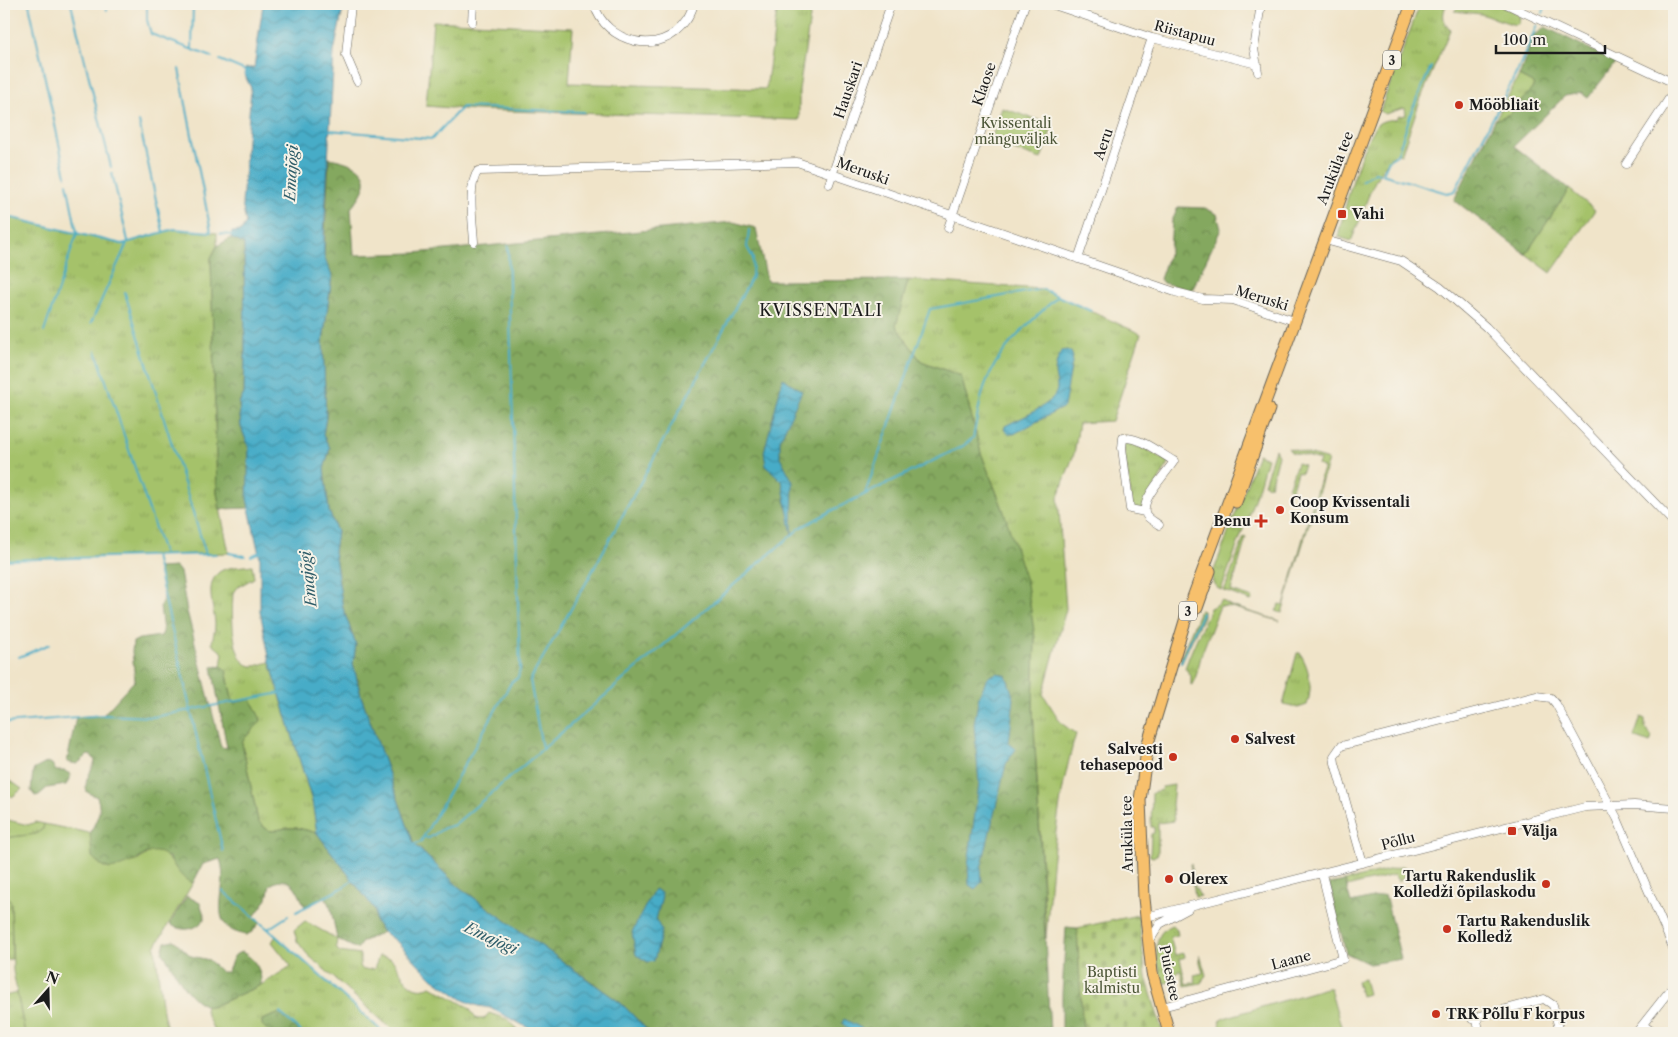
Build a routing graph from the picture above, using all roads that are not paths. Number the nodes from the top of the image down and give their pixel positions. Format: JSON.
{"nodes":[{"id":1,"x":351,"y":4,"type":"edge"},
{"id":2,"x":473,"y":4,"type":"edge"},
{"id":3,"x":594,"y":4,"type":"edge"},
{"id":4,"x":694,"y":4,"type":"edge"},
{"id":5,"x":891,"y":4,"type":"edge"},
{"id":6,"x":1025,"y":4,"type":"edge"},
{"id":7,"x":1051,"y":4,"type":"edge"},
{"id":8,"x":1261,"y":4,"type":"edge"},
{"id":9,"x":1412,"y":4,"type":"edge"},
{"id":10,"x":1506,"y":4,"type":"edge"},
{"id":11,"x":472,"y":22,"type":"dead end"},
{"id":12,"x":1152,"y":38,"type":"junction"},
{"id":13,"x":358,"y":81,"type":"dead end"},
{"id":14,"x":1674,"y":83,"type":"edge"},
{"id":15,"x":1674,"y":91,"type":"edge"},
{"id":16,"x":1626,"y":164,"type":"dead end"},
{"id":17,"x":833,"y":174,"type":"junction"},
{"id":18,"x":830,"y":184,"type":"dead end"},
{"id":19,"x":907,"y":200,"type":"junction"},
{"id":20,"x":928,"y":207,"type":"junction"},
{"id":21,"x":904,"y":208,"type":"dead end"},
{"id":22,"x":952,"y":215,"type":"junction"},
{"id":23,"x":925,"y":216,"type":"dead end"},
{"id":24,"x":948,"y":228,"type":"dead end"},
{"id":25,"x":1325,"y":240,"type":"junction"},
{"id":26,"x":474,"y":242,"type":"dead end"},
{"id":27,"x":1078,"y":259,"type":"junction"},
{"id":28,"x":1294,"y":321,"type":"junction"},
{"id":29,"x":1145,"y":512,"type":"junction"},
{"id":30,"x":1674,"y":523,"type":"edge"},
{"id":31,"x":1159,"y":525,"type":"dead end"},
{"id":32,"x":1610,"y":805,"type":"junction"},
{"id":33,"x":1674,"y":808,"type":"edge"},
{"id":34,"x":1363,"y":863,"type":"junction"},
{"id":35,"x":1322,"y":874,"type":"junction"},
{"id":36,"x":1194,"y":905,"type":"junction"},
{"id":37,"x":1146,"y":917,"type":"junction"},
{"id":38,"x":1148,"y":946,"type":"junction"},
{"id":39,"x":1674,"y":950,"type":"edge"},
{"id":40,"x":1674,"y":985,"type":"edge"},
{"id":41,"x":1162,"y":1007,"type":"junction"},
{"id":42,"x":1643,"y":1024,"type":"junction"},
{"id":43,"x":1169,"y":1033,"type":"edge"},
{"id":44,"x":1480,"y":1033,"type":"edge"},
{"id":45,"x":1560,"y":1033,"type":"edge"},
{"id":46,"x":1636,"y":1033,"type":"edge"},
{"id":47,"x":1654,"y":1033,"type":"edge"}],
"edges":[{"from":1,"to":13,"type":"street"},
{"from":2,"to":11,"type":"street"},
{"from":3,"to":4,"type":"street"},
{"from":5,"to":17,"type":"street","name":"Hauskari"},
{"from":6,"to":22,"type":"street","name":"Klaose"},
{"from":7,"to":12,"type":"street","name":"Riistapuu"},
{"from":8,"to":12,"type":"street","name":"Riistapuu"},
{"from":9,"to":25,"type":"highway","name":"Aruküla tee","number":"3"},
{"from":10,"to":14,"type":"street"},
{"from":12,"to":27,"type":"street","name":"Aeru"},
{"from":15,"to":16,"type":"street"},
{"from":17,"to":18,"type":"street","name":"Hauskari"},
{"from":17,"to":19,"type":"street","name":"Meruski"},
{"from":17,"to":26,"type":"street","name":"Meruski"},
{"from":19,"to":20,"type":"street","name":"Meruski"},
{"from":19,"to":21,"type":"street"},
{"from":20,"to":22,"type":"street","name":"Meruski"},
{"from":20,"to":23,"type":"street"},
{"from":22,"to":24,"type":"street","name":"Klaose"},
{"from":22,"to":27,"type":"street","name":"Meruski"},
{"from":25,"to":28,"type":"highway","name":"Aruküla tee","number":"3"},
{"from":25,"to":30,"type":"street"},
{"from":27,"to":28,"type":"street","name":"Meruski"},
{"from":28,"to":37,"type":"highway","name":"Aruküla tee","number":"3"},
{"from":29,"to":29,"type":"street"},
{"from":29,"to":31,"type":"street"},
{"from":32,"to":33,"type":"street","name":"Põllu"},
{"from":32,"to":34,"type":"street","name":"Põllu"},
{"from":32,"to":34,"type":"street"},
{"from":32,"to":39,"type":"street"},
{"from":34,"to":35,"type":"street","name":"Põllu"},
{"from":35,"to":36,"type":"street","name":"Põllu"},
{"from":35,"to":41,"type":"street","name":"Laane"},
{"from":36,"to":37,"type":"street","name":"Põllu"},
{"from":36,"to":38,"type":"street","name":"Põllu"},
{"from":37,"to":38,"type":"highway","name":"Puiestee","number":"3"},
{"from":38,"to":41,"type":"highway","name":"Puiestee","number":"3"},
{"from":40,"to":42,"type":"street"},
{"from":41,"to":43,"type":"highway","name":"Puiestee","number":"3"},
{"from":42,"to":46,"type":"street"},
{"from":42,"to":47,"type":"street"},
{"from":44,"to":45,"type":"street"}]}
